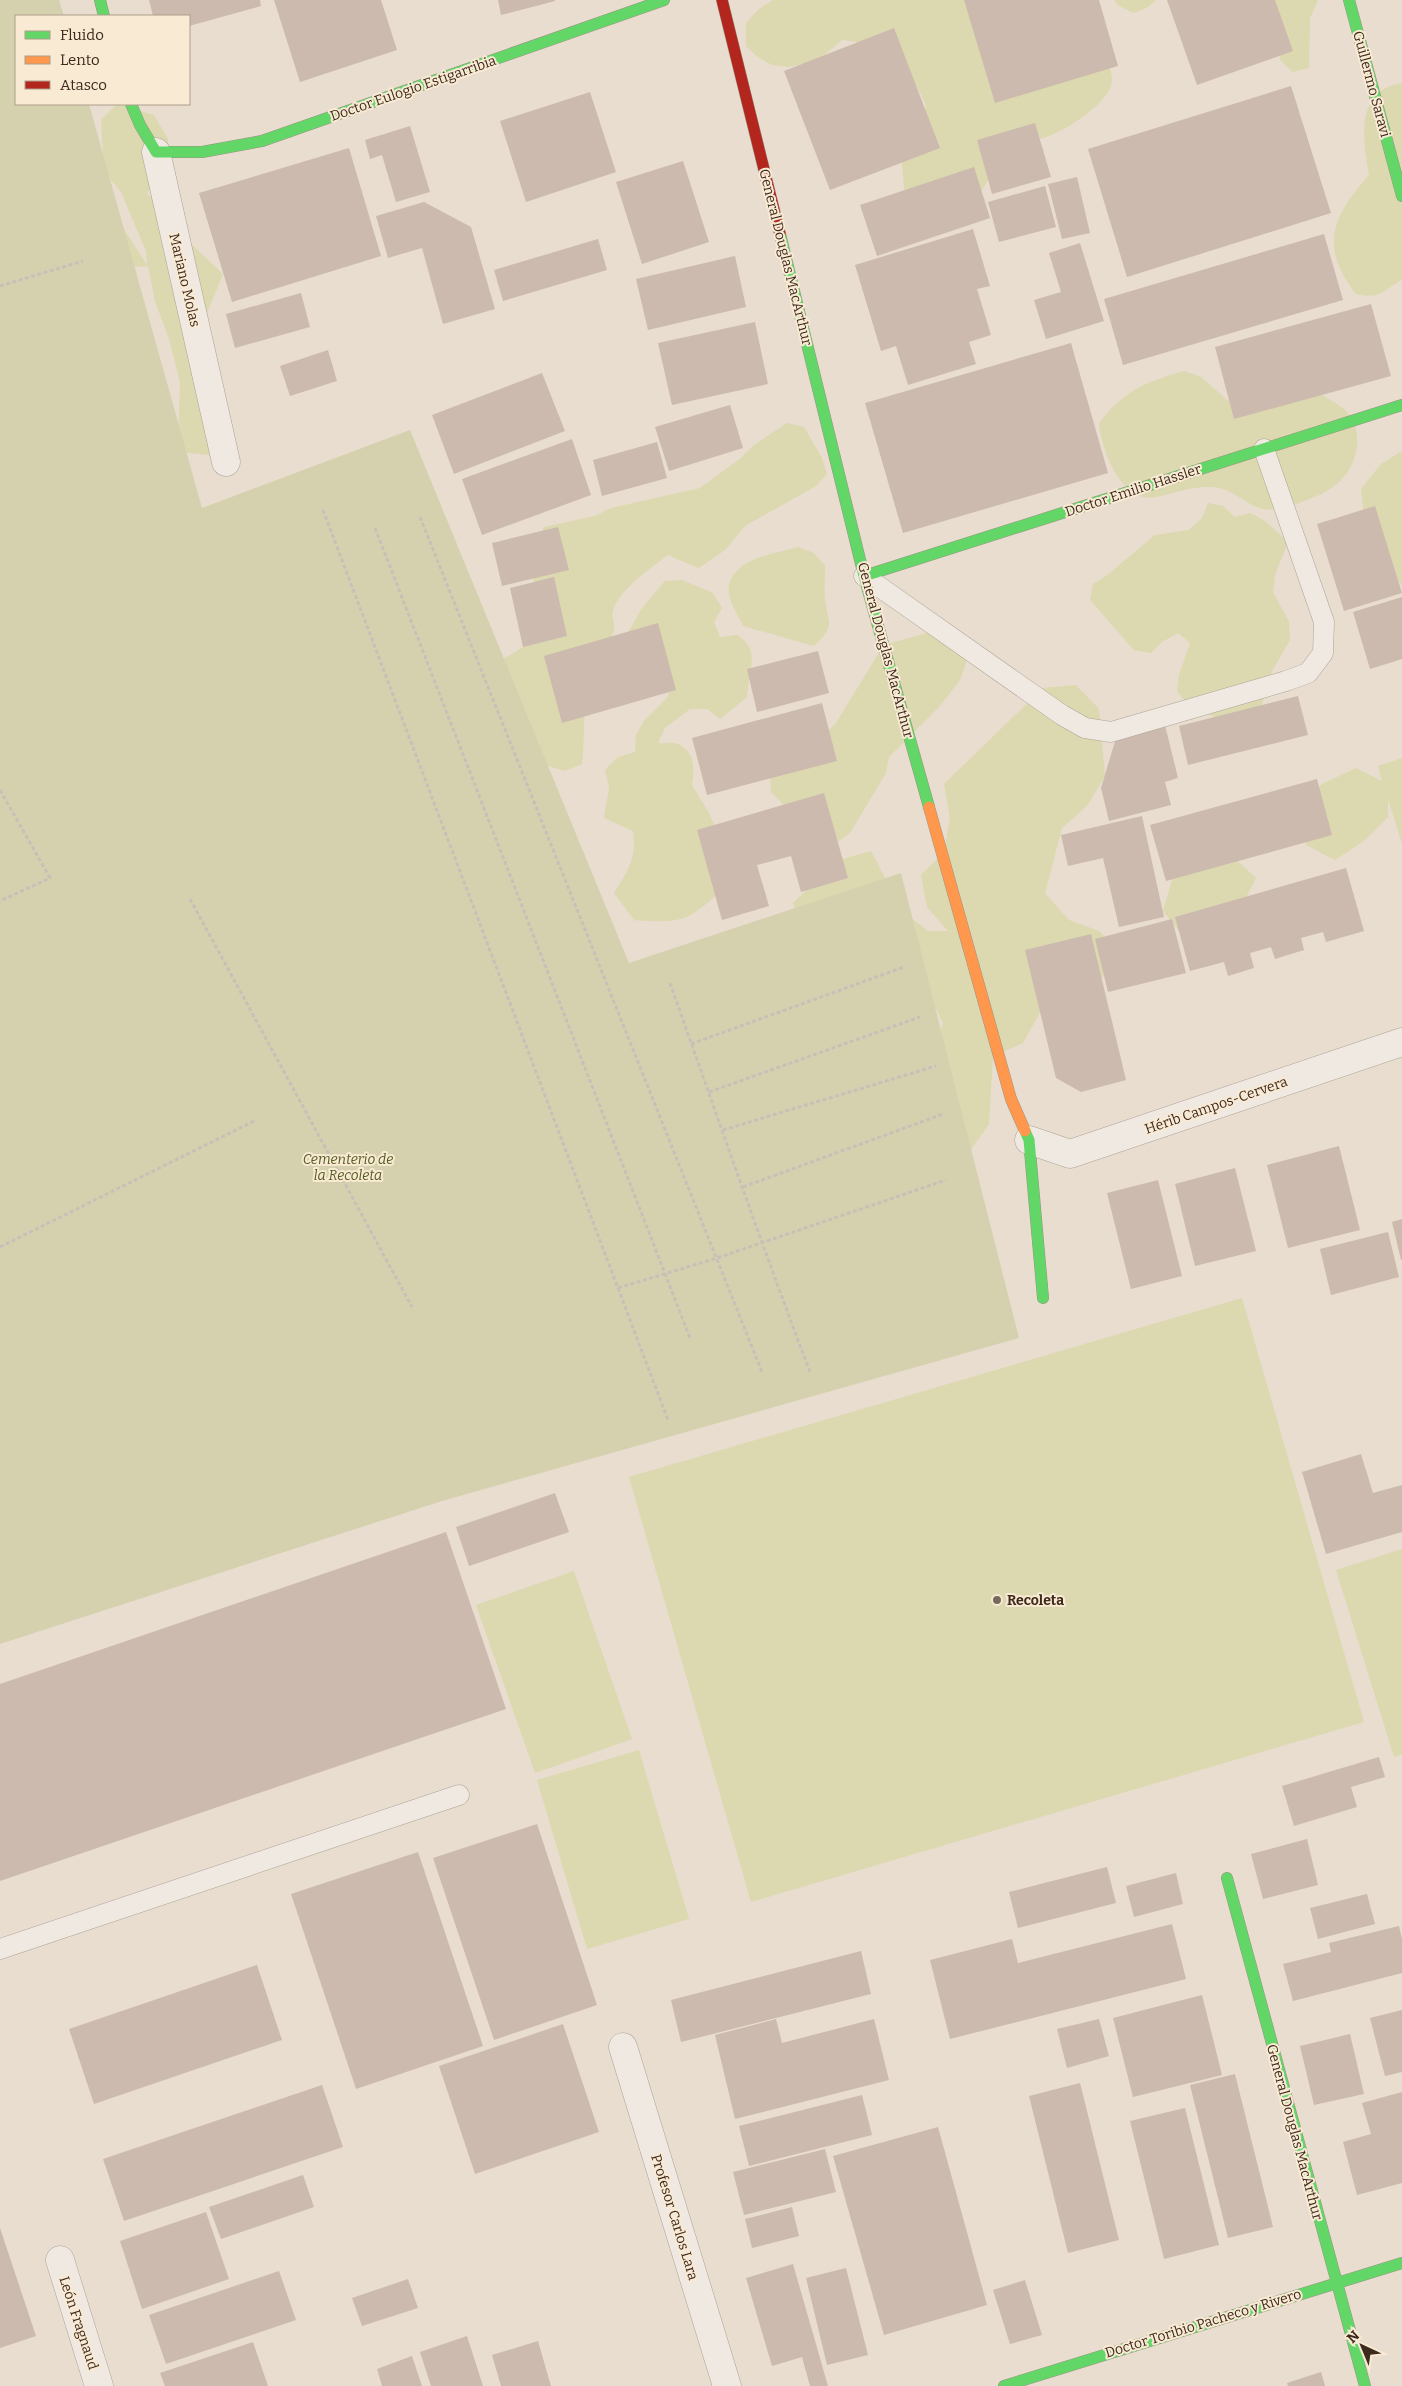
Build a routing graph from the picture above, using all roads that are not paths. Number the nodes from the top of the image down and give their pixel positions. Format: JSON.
{"nodes":[{"id":1,"x":100,"y":0,"type":"edge"},
{"id":2,"x":664,"y":0,"type":"edge"},
{"id":3,"x":722,"y":0,"type":"edge"},
{"id":4,"x":1349,"y":0,"type":"edge"},
{"id":5,"x":104,"y":15,"type":"edge"},
{"id":6,"x":131,"y":105,"type":"edge"},
{"id":7,"x":156,"y":152,"type":"junction"},
{"id":8,"x":1402,"y":196,"type":"edge"},
{"id":9,"x":1402,"y":404,"type":"edge"},
{"id":10,"x":1264,"y":449,"type":"junction"},
{"id":11,"x":226,"y":462,"type":"dead end"},
{"id":12,"x":864,"y":576,"type":"junction"},
{"id":13,"x":1402,"y":1042,"type":"edge"},
{"id":14,"x":1029,"y":1140,"type":"junction"},
{"id":15,"x":1043,"y":1298,"type":"dead end"},
{"id":16,"x":459,"y":1795,"type":"dead end"},
{"id":17,"x":1227,"y":1878,"type":"dead end"},
{"id":18,"x":0,"y":1949,"type":"edge"},
{"id":19,"x":623,"y":2047,"type":"dead end"},
{"id":20,"x":60,"y":2260,"type":"dead end"},
{"id":21,"x":1402,"y":2263,"type":"edge"},
{"id":22,"x":1335,"y":2282,"type":"junction"},
{"id":23,"x":99,"y":2386,"type":"edge"},
{"id":24,"x":727,"y":2386,"type":"edge"},
{"id":25,"x":1004,"y":2386,"type":"edge"},
{"id":26,"x":1365,"y":2386,"type":"edge"}],
"edges":[{"from":1,"to":5,"type":"street"},
{"from":2,"to":7,"type":"street","name":"Doctor Eulogio Estigarribia"},
{"from":3,"to":12,"type":"street","name":"General Douglas MacArthur"},
{"from":4,"to":8,"type":"street","name":"Guillermo Saravi"},
{"from":6,"to":7,"type":"street","name":"Mariano Molas"},
{"from":7,"to":11,"type":"street","name":"Mariano Molas"},
{"from":9,"to":10,"type":"street","name":"Doctor Emilio Hassler"},
{"from":10,"to":12,"type":"street","name":"Doctor Emilio Hassler"},
{"from":10,"to":12,"type":"lane"},
{"from":12,"to":14,"type":"street","name":"General Douglas MacArthur"},
{"from":13,"to":14,"type":"street","name":"Hérib Campos-Cervera"},
{"from":14,"to":15,"type":"street","name":"General Douglas MacArthur"},
{"from":16,"to":18,"type":"lane"},
{"from":17,"to":22,"type":"street","name":"General Douglas MacArthur"},
{"from":19,"to":24,"type":"street","name":"Profesor Carlos Lara"},
{"from":20,"to":23,"type":"street","name":"León Fragnaud"},
{"from":21,"to":22,"type":"street","name":"Doctor Toribio Pacheco y Rivero"},
{"from":22,"to":25,"type":"street","name":"Doctor Toribio Pacheco y Rivero"},
{"from":22,"to":26,"type":"street","name":"General Douglas MacArthur"}]}
